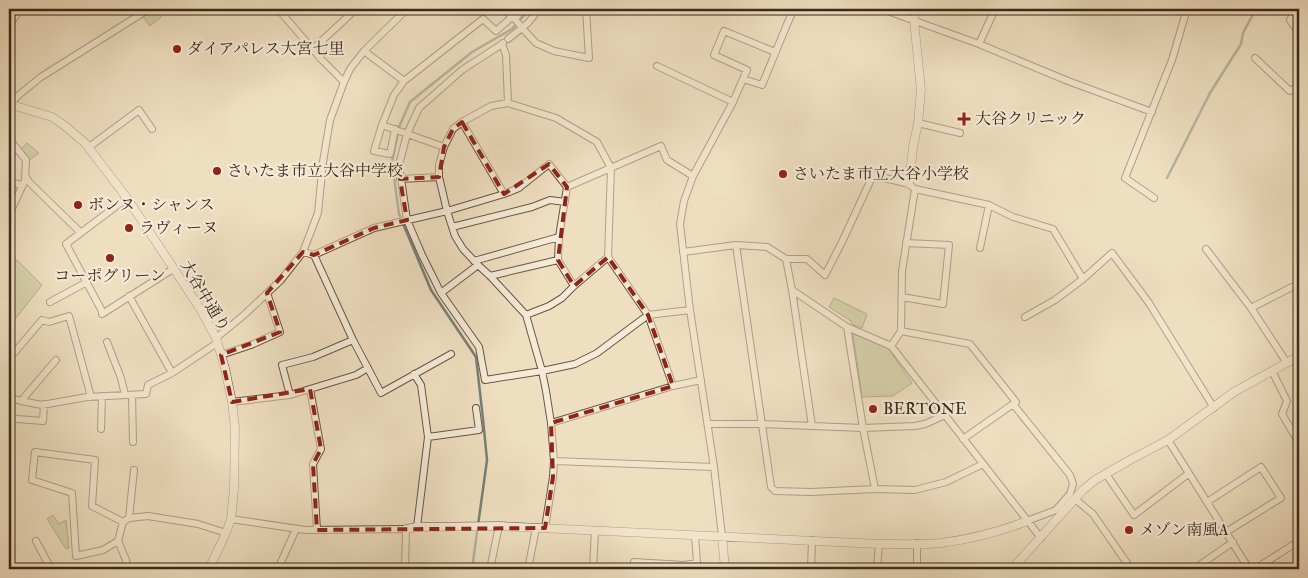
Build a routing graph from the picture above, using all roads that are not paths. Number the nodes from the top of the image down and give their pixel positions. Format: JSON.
{"nodes":[{"id":1,"x":20,"y":9,"type":"edge"},
{"id":2,"x":149,"y":9,"type":"edge"},
{"id":3,"x":278,"y":9,"type":"edge"},
{"id":4,"x":356,"y":9,"type":"edge"},
{"id":5,"x":407,"y":9,"type":"edge"},
{"id":6,"x":504,"y":9,"type":"edge"},
{"id":7,"x":523,"y":9,"type":"edge"},
{"id":8,"x":539,"y":9,"type":"edge"},
{"id":9,"x":586,"y":9,"type":"edge"},
{"id":10,"x":794,"y":9,"type":"edge"},
{"id":11,"x":882,"y":9,"type":"edge"},
{"id":12,"x":915,"y":9,"type":"edge"},
{"id":13,"x":995,"y":9,"type":"edge"},
{"id":14,"x":1187,"y":9,"type":"edge"},
{"id":15,"x":1296,"y":9,"type":"edge"},
{"id":16,"x":914,"y":20,"type":"junction"},
{"id":17,"x":517,"y":22,"type":"junction"},
{"id":18,"x":9,"y":26,"type":"edge"},
{"id":19,"x":1299,"y":33,"type":"edge"},
{"id":20,"x":504,"y":42,"type":"junction"},
{"id":21,"x":979,"y":44,"type":"junction"},
{"id":22,"x":313,"y":49,"type":"junction"},
{"id":23,"x":364,"y":51,"type":"junction"},
{"id":24,"x":775,"y":52,"type":"junction"},
{"id":25,"x":1255,"y":58,"type":"dead end"},
{"id":26,"x":657,"y":66,"type":"dead end"},
{"id":27,"x":744,"y":79,"type":"junction"},
{"id":28,"x":404,"y":81,"type":"junction"},
{"id":29,"x":344,"y":82,"type":"junction"},
{"id":30,"x":1299,"y":84,"type":"edge"},
{"id":31,"x":733,"y":102,"type":"junction"},
{"id":32,"x":508,"y":103,"type":"junction"},
{"id":33,"x":10,"y":104,"type":"edge"},
{"id":34,"x":1152,"y":112,"type":"junction"},
{"id":35,"x":462,"y":122,"type":"junction"},
{"id":36,"x":918,"y":123,"type":"junction"},
{"id":37,"x":382,"y":124,"type":"junction"},
{"id":38,"x":152,"y":129,"type":"dead end"},
{"id":39,"x":397,"y":130,"type":"junction"},
{"id":40,"x":960,"y":133,"type":"dead end"},
{"id":41,"x":407,"y":134,"type":"junction"},
{"id":42,"x":9,"y":139,"type":"edge"},
{"id":43,"x":89,"y":147,"type":"junction"},
{"id":44,"x":444,"y":147,"type":"junction"},
{"id":45,"x":611,"y":168,"type":"junction"},
{"id":46,"x":25,"y":176,"type":"junction"},
{"id":47,"x":693,"y":176,"type":"junction"},
{"id":48,"x":440,"y":177,"type":"junction"},
{"id":49,"x":400,"y":179,"type":"junction"},
{"id":50,"x":9,"y":182,"type":"edge"},
{"id":51,"x":22,"y":185,"type":"junction"},
{"id":52,"x":567,"y":187,"type":"junction"},
{"id":53,"x":912,"y":187,"type":"junction"},
{"id":54,"x":504,"y":194,"type":"junction"},
{"id":55,"x":127,"y":198,"type":"junction"},
{"id":56,"x":1154,"y":198,"type":"dead end"},
{"id":57,"x":565,"y":202,"type":"junction"},
{"id":58,"x":989,"y":205,"type":"junction"},
{"id":59,"x":447,"y":211,"type":"junction"},
{"id":60,"x":9,"y":215,"type":"edge"},
{"id":61,"x":403,"y":221,"type":"junction"},
{"id":62,"x":452,"y":228,"type":"junction"},
{"id":63,"x":81,"y":233,"type":"junction"},
{"id":64,"x":559,"y":236,"type":"junction"},
{"id":65,"x":906,"y":243,"type":"junction"},
{"id":66,"x":736,"y":245,"type":"junction"},
{"id":67,"x":980,"y":248,"type":"dead end"},
{"id":68,"x":1206,"y":248,"type":"dead end"},
{"id":69,"x":303,"y":252,"type":"junction"},
{"id":70,"x":683,"y":252,"type":"junction"},
{"id":71,"x":314,"y":255,"type":"junction"},
{"id":72,"x":608,"y":257,"type":"junction"},
{"id":73,"x":786,"y":259,"type":"junction"},
{"id":74,"x":558,"y":260,"type":"junction"},
{"id":75,"x":476,"y":263,"type":"junction"},
{"id":76,"x":173,"y":269,"type":"junction"},
{"id":77,"x":490,"y":276,"type":"junction"},
{"id":78,"x":1083,"y":279,"type":"junction"},
{"id":79,"x":87,"y":282,"type":"junction"},
{"id":80,"x":574,"y":286,"type":"junction"},
{"id":81,"x":1292,"y":287,"type":"dead end"},
{"id":82,"x":792,"y":290,"type":"junction"},
{"id":83,"x":267,"y":292,"type":"junction"},
{"id":84,"x":441,"y":293,"type":"junction"},
{"id":85,"x":129,"y":296,"type":"junction"},
{"id":86,"x":902,"y":297,"type":"junction"},
{"id":87,"x":50,"y":302,"type":"dead end"},
{"id":88,"x":1252,"y":308,"type":"junction"},
{"id":89,"x":690,"y":310,"type":"junction"},
{"id":90,"x":526,"y":315,"type":"junction"},
{"id":91,"x":648,"y":315,"type":"junction"},
{"id":92,"x":1025,"y":317,"type":"dead end"},
{"id":93,"x":847,"y":327,"type":"junction"},
{"id":94,"x":902,"y":331,"type":"junction"},
{"id":95,"x":353,"y":340,"type":"junction"},
{"id":96,"x":217,"y":341,"type":"junction"},
{"id":97,"x":107,"y":342,"type":"dead end"},
{"id":98,"x":891,"y":346,"type":"junction"},
{"id":99,"x":451,"y":354,"type":"dead end"},
{"id":100,"x":221,"y":355,"type":"junction"},
{"id":101,"x":1299,"y":356,"type":"edge"},
{"id":102,"x":9,"y":359,"type":"edge"},
{"id":103,"x":56,"y":360,"type":"dead end"},
{"id":104,"x":1287,"y":363,"type":"junction"},
{"id":105,"x":368,"y":368,"type":"junction"},
{"id":106,"x":542,"y":371,"type":"junction"},
{"id":107,"x":1272,"y":371,"type":"junction"},
{"id":108,"x":172,"y":373,"type":"junction"},
{"id":109,"x":414,"y":374,"type":"junction"},
{"id":110,"x":701,"y":380,"type":"junction"},
{"id":111,"x":673,"y":386,"type":"junction"},
{"id":112,"x":310,"y":389,"type":"junction"},
{"id":113,"x":129,"y":395,"type":"junction"},
{"id":114,"x":290,"y":395,"type":"junction"},
{"id":115,"x":102,"y":396,"type":"junction"},
{"id":116,"x":9,"y":397,"type":"edge"},
{"id":117,"x":91,"y":397,"type":"junction"},
{"id":118,"x":21,"y":402,"type":"junction"},
{"id":119,"x":232,"y":402,"type":"junction"},
{"id":120,"x":44,"y":404,"type":"junction"},
{"id":121,"x":1013,"y":404,"type":"junction"},
{"id":122,"x":476,"y":408,"type":"dead end"},
{"id":123,"x":1214,"y":408,"type":"junction"},
{"id":124,"x":945,"y":415,"type":"junction"},
{"id":125,"x":9,"y":417,"type":"edge"},
{"id":126,"x":551,"y":422,"type":"junction"},
{"id":127,"x":708,"y":424,"type":"junction"},
{"id":128,"x":762,"y":424,"type":"junction"},
{"id":129,"x":812,"y":426,"type":"junction"},
{"id":130,"x":863,"y":428,"type":"junction"},
{"id":131,"x":101,"y":429,"type":"dead end"},
{"id":132,"x":428,"y":437,"type":"junction"},
{"id":133,"x":963,"y":439,"type":"junction"},
{"id":134,"x":1168,"y":440,"type":"junction"},
{"id":135,"x":133,"y":442,"type":"dead end"},
{"id":136,"x":1299,"y":443,"type":"edge"},
{"id":137,"x":554,"y":461,"type":"junction"},
{"id":138,"x":983,"y":464,"type":"junction"},
{"id":139,"x":714,"y":467,"type":"junction"},
{"id":140,"x":134,"y":470,"type":"dead end"},
{"id":141,"x":1106,"y":474,"type":"junction"},
{"id":142,"x":1188,"y":474,"type":"junction"},
{"id":143,"x":875,"y":489,"type":"junction"},
{"id":144,"x":1075,"y":499,"type":"junction"},
{"id":145,"x":1207,"y":502,"type":"junction"},
{"id":146,"x":231,"y":519,"type":"junction"},
{"id":147,"x":126,"y":520,"type":"junction"},
{"id":148,"x":1027,"y":521,"type":"junction"},
{"id":149,"x":499,"y":526,"type":"junction"},
{"id":150,"x":417,"y":527,"type":"junction"},
{"id":151,"x":296,"y":528,"type":"junction"},
{"id":152,"x":541,"y":528,"type":"junction"},
{"id":153,"x":406,"y":529,"type":"junction"},
{"id":154,"x":317,"y":530,"type":"junction"},
{"id":155,"x":595,"y":530,"type":"junction"},
{"id":156,"x":1226,"y":532,"type":"junction"},
{"id":157,"x":226,"y":533,"type":"junction"},
{"id":158,"x":695,"y":535,"type":"junction"},
{"id":159,"x":722,"y":536,"type":"junction"},
{"id":160,"x":1041,"y":538,"type":"junction"},
{"id":161,"x":812,"y":540,"type":"junction"},
{"id":162,"x":36,"y":541,"type":"dead end"},
{"id":163,"x":1299,"y":541,"type":"edge"},
{"id":164,"x":118,"y":542,"type":"junction"},
{"id":165,"x":1232,"y":542,"type":"junction"},
{"id":166,"x":878,"y":544,"type":"junction"},
{"id":167,"x":918,"y":544,"type":"junction"},
{"id":168,"x":51,"y":569,"type":"edge"},
{"id":169,"x":127,"y":569,"type":"edge"},
{"id":170,"x":209,"y":569,"type":"edge"},
{"id":171,"x":278,"y":569,"type":"edge"},
{"id":172,"x":405,"y":569,"type":"edge"},
{"id":173,"x":490,"y":569,"type":"edge"},
{"id":174,"x":528,"y":569,"type":"edge"},
{"id":175,"x":593,"y":569,"type":"edge"},
{"id":176,"x":634,"y":569,"type":"edge"},
{"id":177,"x":726,"y":569,"type":"edge"},
{"id":178,"x":811,"y":569,"type":"edge"},
{"id":179,"x":878,"y":569,"type":"edge"},
{"id":180,"x":917,"y":569,"type":"edge"},
{"id":181,"x":1012,"y":569,"type":"edge"},
{"id":182,"x":1131,"y":569,"type":"edge"},
{"id":183,"x":1194,"y":569,"type":"edge"},
{"id":184,"x":1249,"y":569,"type":"edge"},
{"id":185,"x":1255,"y":569,"type":"edge"}],
"edges":[{"from":1,"to":18,"type":"street"},
{"from":2,"to":33,"type":"street"},
{"from":3,"to":22,"type":"street"},
{"from":4,"to":22,"type":"street"},
{"from":5,"to":23,"type":"street"},
{"from":6,"to":17,"type":"street"},
{"from":7,"to":17,"type":"street"},
{"from":8,"to":17,"type":"street"},
{"from":9,"to":17,"type":"street"},
{"from":10,"to":24,"type":"street"},
{"from":11,"to":16,"type":"street"},
{"from":12,"to":16,"type":"street"},
{"from":13,"to":21,"type":"street"},
{"from":14,"to":34,"type":"street"},
{"from":15,"to":19,"type":"street"},
{"from":16,"to":21,"type":"street"},
{"from":16,"to":36,"type":"street"},
{"from":17,"to":20,"type":"street"},
{"from":17,"to":28,"type":"street"},
{"from":20,"to":32,"type":"street"},
{"from":20,"to":41,"type":"street"},
{"from":21,"to":34,"type":"street"},
{"from":22,"to":29,"type":"street"},
{"from":23,"to":28,"type":"street"},
{"from":23,"to":29,"type":"street"},
{"from":24,"to":27,"type":"street"},
{"from":24,"to":27,"type":"street"},
{"from":25,"to":30,"type":"street"},
{"from":26,"to":31,"type":"street"},
{"from":27,"to":31,"type":"street"},
{"from":28,"to":37,"type":"street"},
{"from":29,"to":69,"type":"street"},
{"from":31,"to":47,"type":"street"},
{"from":32,"to":35,"type":"street"},
{"from":32,"to":45,"type":"street"},
{"from":33,"to":43,"type":"street","name":"大谷中通り"},
{"from":34,"to":56,"type":"street"},
{"from":35,"to":44,"type":"street"},
{"from":35,"to":54,"type":"street"},
{"from":36,"to":40,"type":"street"},
{"from":36,"to":53,"type":"street"},
{"from":37,"to":39,"type":"street"},
{"from":37,"to":39,"type":"street"},
{"from":38,"to":43,"type":"street"},
{"from":39,"to":41,"type":"street"},
{"from":41,"to":44,"type":"street"},
{"from":41,"to":49,"type":"street"},
{"from":42,"to":46,"type":"street"},
{"from":43,"to":55,"type":"street","name":"大谷中通り"},
{"from":44,"to":48,"type":"street"},
{"from":45,"to":47,"type":"street"},
{"from":45,"to":52,"type":"street"},
{"from":45,"to":72,"type":"street"},
{"from":46,"to":51,"type":"street"},
{"from":46,"to":63,"type":"street"},
{"from":47,"to":70,"type":"street"},
{"from":48,"to":49,"type":"street"},
{"from":48,"to":59,"type":"street"},
{"from":49,"to":61,"type":"street"},
{"from":50,"to":51,"type":"street"},
{"from":51,"to":60,"type":"street"},
{"from":52,"to":54,"type":"street"},
{"from":52,"to":57,"type":"street"},
{"from":53,"to":58,"type":"street"},
{"from":53,"to":65,"type":"street"},
{"from":53,"to":73,"type":"street"},
{"from":54,"to":59,"type":"street"},
{"from":55,"to":63,"type":"street"},
{"from":55,"to":76,"type":"street","name":"大谷中通り"},
{"from":57,"to":62,"type":"street"},
{"from":57,"to":64,"type":"street"},
{"from":58,"to":67,"type":"street"},
{"from":58,"to":78,"type":"street"},
{"from":59,"to":61,"type":"street"},
{"from":59,"to":62,"type":"street"},
{"from":61,"to":71,"type":"street"},
{"from":61,"to":84,"type":"street"},
{"from":62,"to":75,"type":"street"},
{"from":63,"to":79,"type":"street"},
{"from":64,"to":74,"type":"street"},
{"from":64,"to":75,"type":"street"},
{"from":65,"to":86,"type":"street"},
{"from":65,"to":86,"type":"street"},
{"from":66,"to":70,"type":"street"},
{"from":66,"to":73,"type":"street"},
{"from":66,"to":128,"type":"street"},
{"from":68,"to":88,"type":"street"},
{"from":69,"to":71,"type":"street"},
{"from":69,"to":83,"type":"street"},
{"from":70,"to":89,"type":"street"},
{"from":71,"to":95,"type":"street"},
{"from":72,"to":80,"type":"street"},
{"from":72,"to":91,"type":"street"},
{"from":73,"to":82,"type":"street"},
{"from":74,"to":77,"type":"street"},
{"from":74,"to":80,"type":"street"},
{"from":75,"to":77,"type":"street"},
{"from":75,"to":84,"type":"street"},
{"from":76,"to":85,"type":"street"},
{"from":76,"to":96,"type":"street","name":"大谷中通り"},
{"from":77,"to":90,"type":"street"},
{"from":78,"to":92,"type":"street"},
{"from":78,"to":123,"type":"street"},
{"from":79,"to":85,"type":"street"},
{"from":79,"to":87,"type":"street"},
{"from":80,"to":90,"type":"street"},
{"from":81,"to":88,"type":"street"},
{"from":82,"to":93,"type":"street"},
{"from":82,"to":129,"type":"street"},
{"from":83,"to":96,"type":"street"},
{"from":83,"to":100,"type":"street"},
{"from":84,"to":106,"type":"street"},
{"from":85,"to":108,"type":"street"},
{"from":86,"to":94,"type":"street"},
{"from":88,"to":104,"type":"street"},
{"from":89,"to":91,"type":"street"},
{"from":89,"to":110,"type":"street"},
{"from":90,"to":106,"type":"street"},
{"from":91,"to":106,"type":"street"},
{"from":91,"to":111,"type":"street"},
{"from":93,"to":98,"type":"street"},
{"from":93,"to":130,"type":"street"},
{"from":94,"to":98,"type":"street"},
{"from":94,"to":121,"type":"street"},
{"from":95,"to":105,"type":"street"},
{"from":95,"to":114,"type":"street"},
{"from":96,"to":100,"type":"street","name":"大谷中通り"},
{"from":96,"to":108,"type":"street"},
{"from":97,"to":113,"type":"street"},
{"from":98,"to":124,"type":"street"},
{"from":99,"to":109,"type":"street"},
{"from":100,"to":119,"type":"street","name":"大谷中通り"},
{"from":101,"to":104,"type":"street"},
{"from":102,"to":117,"type":"street"},
{"from":103,"to":118,"type":"street"},
{"from":104,"to":107,"type":"street"},
{"from":105,"to":109,"type":"street"},
{"from":105,"to":112,"type":"street"},
{"from":106,"to":126,"type":"street"},
{"from":107,"to":123,"type":"street"},
{"from":107,"to":136,"type":"street"},
{"from":108,"to":113,"type":"street"},
{"from":109,"to":132,"type":"street"},
{"from":110,"to":111,"type":"street"},
{"from":110,"to":127,"type":"street"},
{"from":111,"to":126,"type":"street"},
{"from":112,"to":114,"type":"street"},
{"from":112,"to":154,"type":"street"},
{"from":113,"to":115,"type":"street"},
{"from":113,"to":135,"type":"street"},
{"from":114,"to":119,"type":"street"},
{"from":115,"to":117,"type":"street"},
{"from":115,"to":131,"type":"street"},
{"from":116,"to":118,"type":"street"},
{"from":117,"to":120,"type":"street"},
{"from":118,"to":120,"type":"street"},
{"from":119,"to":146,"type":"street","name":"大谷中通り"},
{"from":120,"to":125,"type":"street"},
{"from":121,"to":133,"type":"street"},
{"from":121,"to":148,"type":"street"},
{"from":122,"to":132,"type":"street"},
{"from":123,"to":134,"type":"street"},
{"from":124,"to":130,"type":"street"},
{"from":124,"to":133,"type":"street"},
{"from":126,"to":137,"type":"street"},
{"from":127,"to":128,"type":"street"},
{"from":127,"to":139,"type":"street"},
{"from":128,"to":129,"type":"street"},
{"from":128,"to":143,"type":"street"},
{"from":129,"to":130,"type":"street"},
{"from":130,"to":143,"type":"street"},
{"from":132,"to":150,"type":"street"},
{"from":133,"to":138,"type":"street"},
{"from":134,"to":141,"type":"street"},
{"from":134,"to":142,"type":"street"},
{"from":137,"to":139,"type":"street"},
{"from":137,"to":152,"type":"street"},
{"from":138,"to":143,"type":"street"},
{"from":138,"to":148,"type":"street"},
{"from":139,"to":159,"type":"street"},
{"from":140,"to":147,"type":"street"},
{"from":141,"to":142,"type":"street"},
{"from":141,"to":144,"type":"street"},
{"from":142,"to":145,"type":"street"},
{"from":144,"to":160,"type":"street"},
{"from":144,"to":182,"type":"street"},
{"from":145,"to":156,"type":"street"},
{"from":145,"to":156,"type":"street"},
{"from":146,"to":151,"type":"street"},
{"from":146,"to":157,"type":"street","name":"大谷中通り"},
{"from":147,"to":157,"type":"street"},
{"from":147,"to":164,"type":"street"},
{"from":147,"to":164,"type":"street"},
{"from":148,"to":160,"type":"street"},
{"from":148,"to":167,"type":"street"},
{"from":149,"to":150,"type":"street"},
{"from":149,"to":152,"type":"street"},
{"from":149,"to":173,"type":"street"},
{"from":150,"to":153,"type":"street"},
{"from":151,"to":154,"type":"street"},
{"from":151,"to":171,"type":"street"},
{"from":152,"to":155,"type":"street"},
{"from":152,"to":174,"type":"street"},
{"from":153,"to":154,"type":"street"},
{"from":153,"to":172,"type":"street"},
{"from":155,"to":158,"type":"street"},
{"from":155,"to":175,"type":"street"},
{"from":156,"to":165,"type":"street"},
{"from":157,"to":170,"type":"street","name":"大谷中通り"},
{"from":158,"to":159,"type":"street"},
{"from":158,"to":176,"type":"street"},
{"from":159,"to":161,"type":"street"},
{"from":159,"to":177,"type":"street"},
{"from":160,"to":181,"type":"street"},
{"from":161,"to":166,"type":"street"},
{"from":161,"to":178,"type":"street"},
{"from":162,"to":168,"type":"street"},
{"from":163,"to":185,"type":"street"},
{"from":164,"to":169,"type":"street"},
{"from":165,"to":183,"type":"street"},
{"from":165,"to":184,"type":"street"},
{"from":166,"to":167,"type":"street"},
{"from":166,"to":179,"type":"street"},
{"from":167,"to":180,"type":"street"}]}
